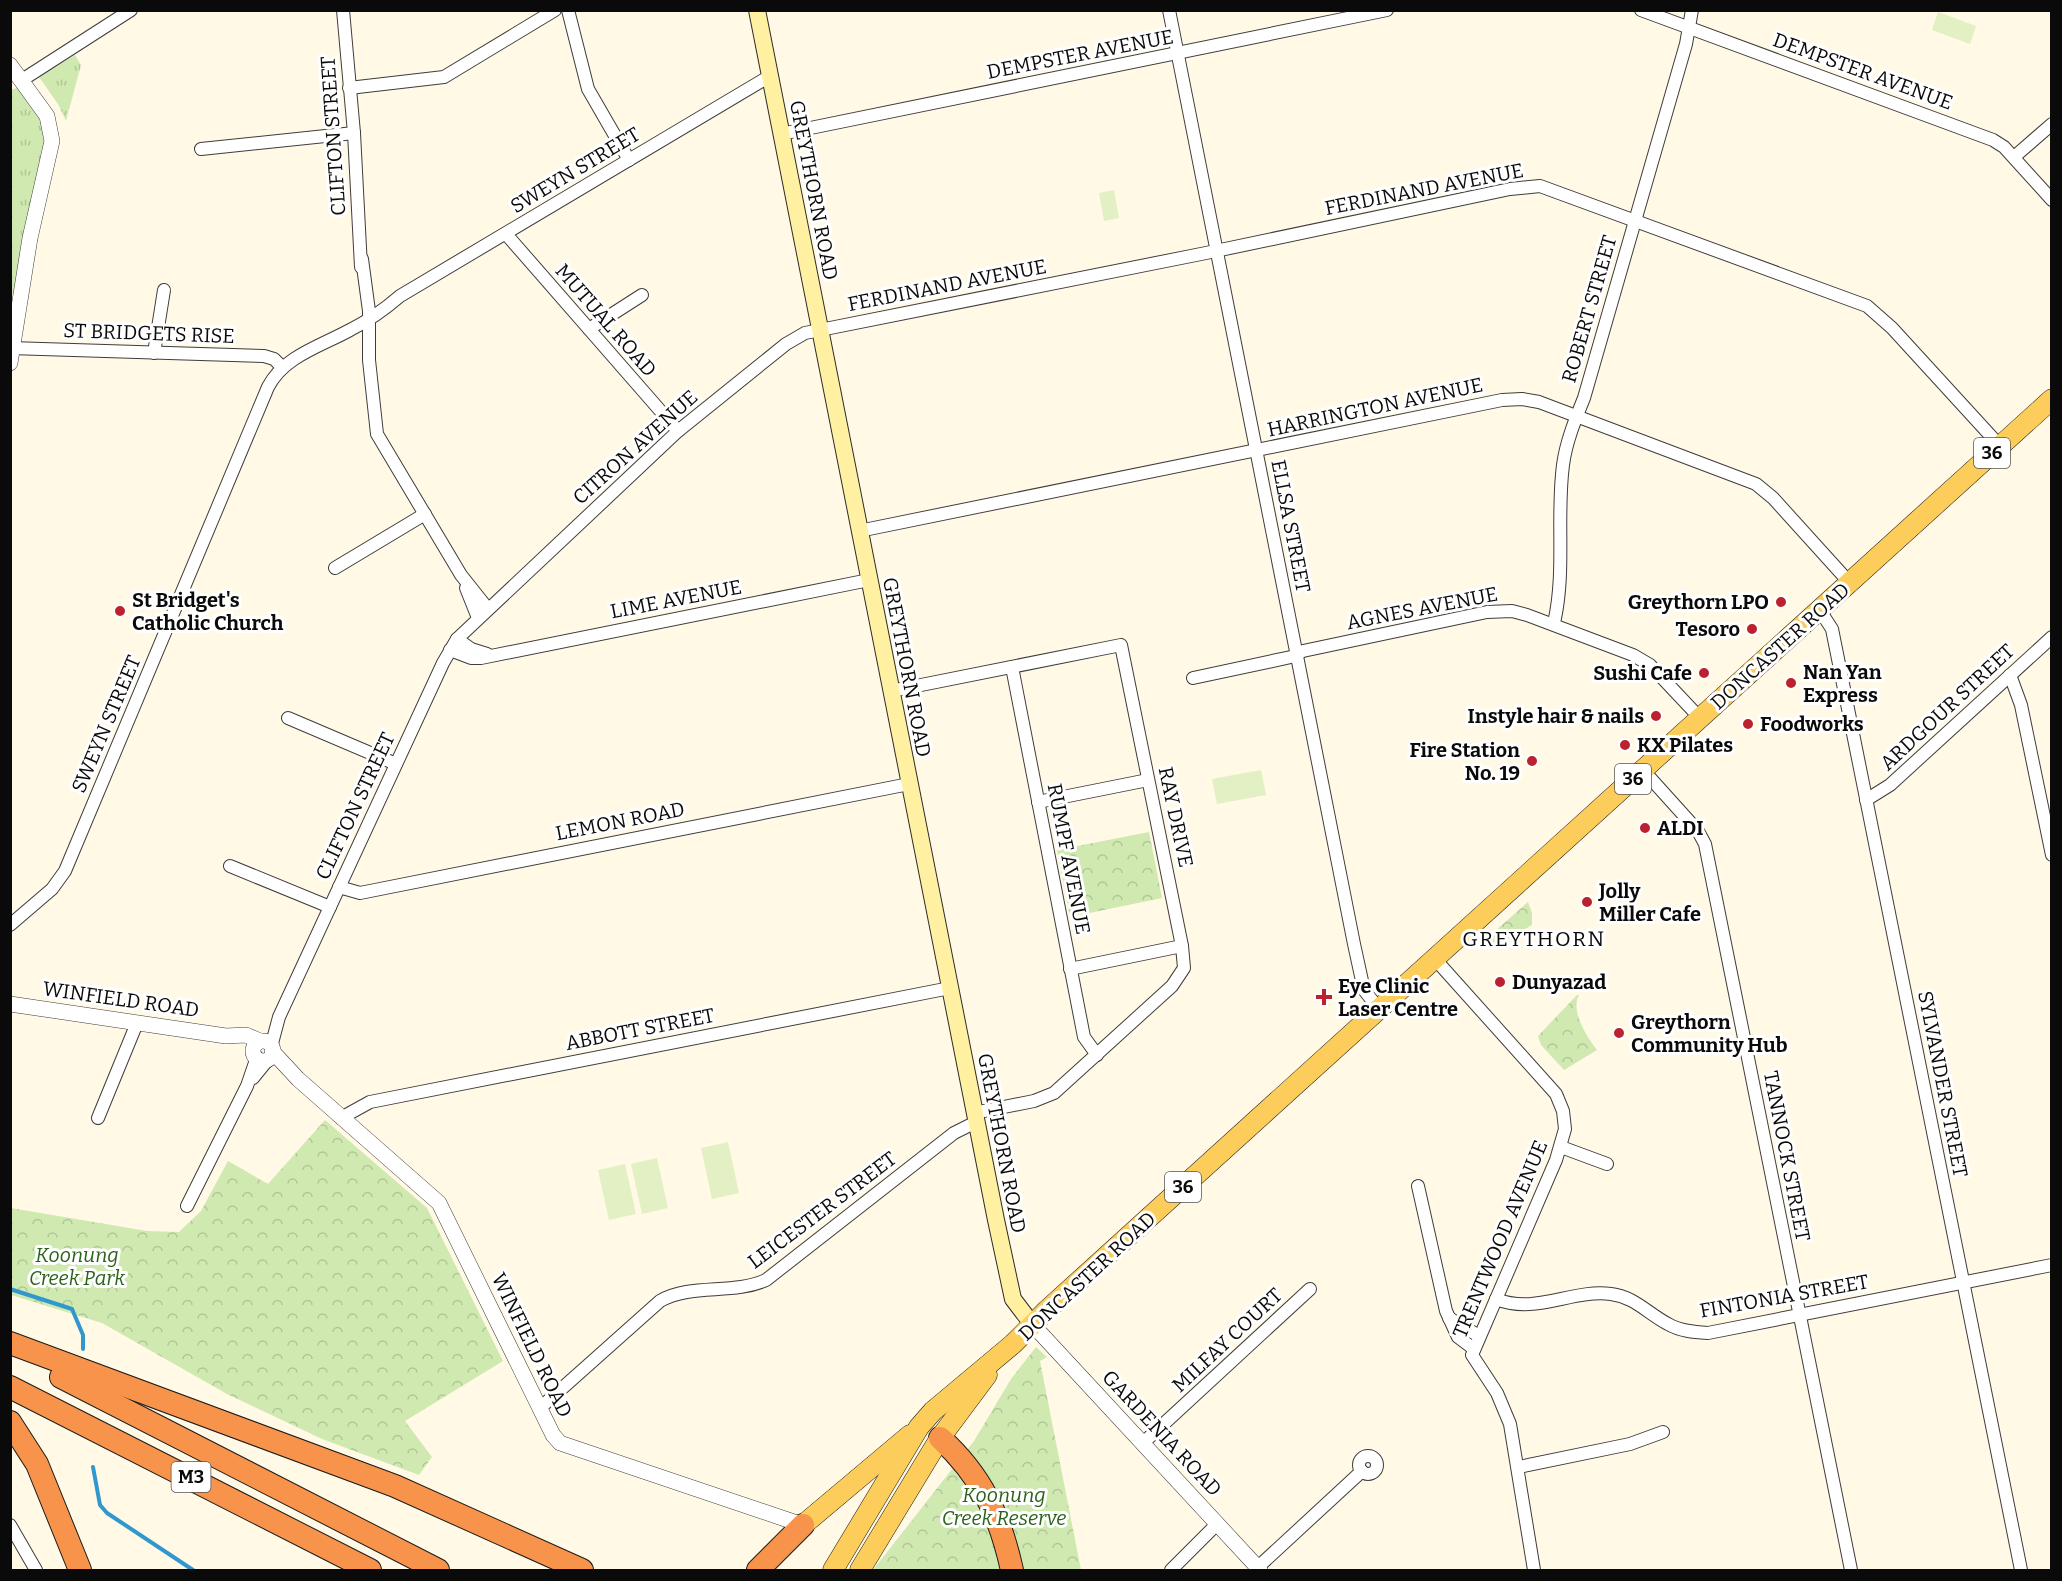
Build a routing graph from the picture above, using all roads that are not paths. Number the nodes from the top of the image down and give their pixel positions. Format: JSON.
{"nodes":[{"id":1,"x":131,"y":10,"type":"edge"},
{"id":2,"x":343,"y":10,"type":"edge"},
{"id":3,"x":555,"y":10,"type":"edge"},
{"id":4,"x":568,"y":10,"type":"edge"},
{"id":5,"x":757,"y":10,"type":"edge"},
{"id":6,"x":1169,"y":10,"type":"edge"},
{"id":7,"x":1386,"y":10,"type":"edge"},
{"id":8,"x":1641,"y":10,"type":"edge"},
{"id":9,"x":1692,"y":10,"type":"edge"},
{"id":10,"x":1690,"y":28,"type":"junction"},
{"id":11,"x":1178,"y":54,"type":"junction"},
{"id":12,"x":10,"y":65,"type":"edge"},
{"id":13,"x":770,"y":76,"type":"junction"},
{"id":14,"x":16,"y":81,"type":"edge"},
{"id":15,"x":349,"y":88,"type":"junction"},
{"id":16,"x":2052,"y":124,"type":"edge"},
{"id":17,"x":354,"y":133,"type":"junction"},
{"id":18,"x":781,"y":134,"type":"junction"},
{"id":19,"x":201,"y":149,"type":"dead end"},
{"id":20,"x":2014,"y":158,"type":"junction"},
{"id":21,"x":629,"y":160,"type":"junction"},
{"id":22,"x":2052,"y":200,"type":"edge"},
{"id":23,"x":1635,"y":221,"type":"junction"},
{"id":24,"x":506,"y":234,"type":"junction"},
{"id":25,"x":1217,"y":251,"type":"junction"},
{"id":26,"x":164,"y":290,"type":"dead end"},
{"id":27,"x":642,"y":295,"type":"dead end"},
{"id":28,"x":366,"y":317,"type":"junction"},
{"id":29,"x":589,"y":329,"type":"junction"},
{"id":30,"x":820,"y":330,"type":"junction"},
{"id":31,"x":154,"y":352,"type":"junction"},
{"id":32,"x":12,"y":353,"type":"edge"},
{"id":33,"x":282,"y":367,"type":"junction"},
{"id":34,"x":2052,"y":399,"type":"edge"},
{"id":35,"x":1577,"y":416,"type":"junction"},
{"id":36,"x":678,"y":431,"type":"junction"},
{"id":37,"x":2000,"y":446,"type":"junction"},
{"id":38,"x":1256,"y":452,"type":"junction"},
{"id":39,"x":425,"y":514,"type":"junction"},
{"id":40,"x":859,"y":531,"type":"junction"},
{"id":41,"x":335,"y":568,"type":"dead end"},
{"id":42,"x":461,"y":575,"type":"junction"},
{"id":43,"x":869,"y":580,"type":"junction"},
{"id":44,"x":1850,"y":582,"type":"junction"},
{"id":45,"x":488,"y":609,"type":"junction"},
{"id":46,"x":1819,"y":609,"type":"junction"},
{"id":47,"x":478,"y":618,"type":"junction"},
{"id":48,"x":1554,"y":623,"type":"junction"},
{"id":49,"x":2052,"y":637,"type":"edge"},
{"id":50,"x":454,"y":645,"type":"junction"},
{"id":51,"x":1297,"y":654,"type":"junction"},
{"id":52,"x":1012,"y":667,"type":"junction"},
{"id":53,"x":2010,"y":675,"type":"junction"},
{"id":54,"x":1193,"y":678,"type":"dead end"},
{"id":55,"x":891,"y":691,"type":"junction"},
{"id":56,"x":288,"y":718,"type":"dead end"},
{"id":57,"x":1700,"y":718,"type":"junction"},
{"id":58,"x":396,"y":764,"type":"junction"},
{"id":59,"x":1643,"y":770,"type":"junction"},
{"id":60,"x":1148,"y":780,"type":"junction"},
{"id":61,"x":909,"y":784,"type":"junction"},
{"id":62,"x":1866,"y":800,"type":"junction"},
{"id":63,"x":1038,"y":802,"type":"junction"},
{"id":64,"x":2051,"y":854,"type":"edge"},
{"id":65,"x":230,"y":866,"type":"dead end"},
{"id":66,"x":339,"y":887,"type":"junction"},
{"id":67,"x":330,"y":907,"type":"junction"},
{"id":68,"x":10,"y":925,"type":"edge"},
{"id":69,"x":1182,"y":946,"type":"junction"},
{"id":70,"x":1435,"y":959,"type":"junction"},
{"id":71,"x":1070,"y":969,"type":"junction"},
{"id":72,"x":950,"y":988,"type":"junction"},
{"id":73,"x":10,"y":1004,"type":"edge"},
{"id":74,"x":1379,"y":1009,"type":"junction"},
{"id":75,"x":137,"y":1023,"type":"junction"},
{"id":76,"x":264,"y":1051,"type":"junction"},
{"id":77,"x":1097,"y":1055,"type":"junction"},
{"id":78,"x":98,"y":1118,"type":"dead end"},
{"id":79,"x":341,"y":1118,"type":"junction"},
{"id":80,"x":975,"y":1118,"type":"junction"},
{"id":81,"x":1561,"y":1147,"type":"junction"},
{"id":82,"x":1607,"y":1164,"type":"dead end"},
{"id":83,"x":1418,"y":1186,"type":"dead end"},
{"id":84,"x":187,"y":1206,"type":"dead end"},
{"id":85,"x":2052,"y":1265,"type":"edge"},
{"id":86,"x":1963,"y":1282,"type":"junction"},
{"id":87,"x":1310,"y":1290,"type":"dead end"},
{"id":88,"x":1497,"y":1299,"type":"junction"},
{"id":89,"x":1800,"y":1315,"type":"junction"},
{"id":90,"x":1449,"y":1318,"type":"junction"},
{"id":91,"x":1032,"y":1324,"type":"junction"},
{"id":92,"x":1479,"y":1335,"type":"junction"},
{"id":93,"x":10,"y":1343,"type":"edge"},
{"id":94,"x":1474,"y":1349,"type":"junction"},
{"id":95,"x":10,"y":1351,"type":"edge"},
{"id":96,"x":1003,"y":1353,"type":"junction"},
{"id":97,"x":10,"y":1387,"type":"edge"},
{"id":98,"x":540,"y":1408,"type":"junction"},
{"id":99,"x":10,"y":1422,"type":"edge"},
{"id":100,"x":919,"y":1427,"type":"junction"},
{"id":101,"x":1663,"y":1432,"type":"dead end"},
{"id":102,"x":940,"y":1438,"type":"junction"},
{"id":103,"x":1143,"y":1443,"type":"junction"},
{"id":104,"x":1519,"y":1467,"type":"junction"},
{"id":105,"x":1362,"y":1471,"type":"dead end"},
{"id":106,"x":1217,"y":1524,"type":"junction"},
{"id":107,"x":10,"y":1525,"type":"edge"},
{"id":108,"x":802,"y":1525,"type":"junction"},
{"id":109,"x":1258,"y":1569,"type":"edge"},
{"id":110,"x":36,"y":1570,"type":"edge"},
{"id":111,"x":80,"y":1570,"type":"edge"},
{"id":112,"x":370,"y":1570,"type":"edge"},
{"id":113,"x":438,"y":1570,"type":"edge"},
{"id":114,"x":582,"y":1570,"type":"edge"},
{"id":115,"x":758,"y":1570,"type":"edge"},
{"id":116,"x":833,"y":1570,"type":"edge"},
{"id":117,"x":860,"y":1570,"type":"edge"},
{"id":118,"x":1012,"y":1570,"type":"edge"},
{"id":119,"x":1171,"y":1570,"type":"edge"},
{"id":120,"x":1534,"y":1570,"type":"edge"},
{"id":121,"x":1851,"y":1570,"type":"edge"},
{"id":122,"x":2020,"y":1570,"type":"edge"}],
"edges":[{"from":1,"to":14,"type":"street"},
{"from":2,"to":15,"type":"street","name":"CLIFTON STREET"},
{"from":3,"to":15,"type":"street"},
{"from":4,"to":21,"type":"street"},
{"from":5,"to":13,"type":"main road","name":"GREYTHORN ROAD"},
{"from":6,"to":11,"type":"street","name":"ELLSA STREET"},
{"from":7,"to":11,"type":"street","name":"DEMPSTER AVENUE"},
{"from":8,"to":10,"type":"street","name":"DEMPSTER AVENUE"},
{"from":9,"to":10,"type":"street","name":"ROBERT STREET"},
{"from":10,"to":20,"type":"street","name":"DEMPSTER AVENUE"},
{"from":10,"to":23,"type":"street","name":"ROBERT STREET"},
{"from":11,"to":18,"type":"street","name":"DEMPSTER AVENUE"},
{"from":11,"to":25,"type":"street","name":"ELLSA STREET"},
{"from":12,"to":14,"type":"street"},
{"from":13,"to":18,"type":"main road","name":"GREYTHORN ROAD"},
{"from":13,"to":21,"type":"street","name":"SWEYN STREET"},
{"from":14,"to":32,"type":"street"},
{"from":15,"to":17,"type":"street","name":"CLIFTON STREET"},
{"from":16,"to":20,"type":"street"},
{"from":17,"to":19,"type":"street"},
{"from":17,"to":28,"type":"street","name":"CLIFTON STREET"},
{"from":18,"to":30,"type":"main road","name":"GREYTHORN ROAD"},
{"from":20,"to":22,"type":"street","name":"DEMPSTER AVENUE"},
{"from":21,"to":24,"type":"street","name":"SWEYN STREET"},
{"from":23,"to":25,"type":"street","name":"FERDINAND AVENUE"},
{"from":23,"to":35,"type":"street","name":"ROBERT STREET"},
{"from":23,"to":37,"type":"street","name":"FERDINAND AVENUE"},
{"from":24,"to":28,"type":"street","name":"SWEYN STREET"},
{"from":24,"to":29,"type":"street","name":"MUTUAL ROAD"},
{"from":25,"to":30,"type":"street","name":"FERDINAND AVENUE"},
{"from":25,"to":38,"type":"street","name":"ELLSA STREET"},
{"from":26,"to":31,"type":"street"},
{"from":27,"to":29,"type":"street"},
{"from":28,"to":33,"type":"street","name":"SWEYN STREET"},
{"from":28,"to":39,"type":"street","name":"CLIFTON STREET"},
{"from":29,"to":36,"type":"street","name":"MUTUAL ROAD"},
{"from":30,"to":36,"type":"street","name":"CITRON AVENUE"},
{"from":30,"to":40,"type":"main road","name":"GREYTHORN ROAD"},
{"from":31,"to":32,"type":"street","name":"ST BRIDGETS RISE"},
{"from":31,"to":33,"type":"street","name":"ST BRIDGETS RISE"},
{"from":33,"to":68,"type":"street","name":"SWEYN STREET"},
{"from":34,"to":37,"type":"main road","name":"DONCASTER ROAD","number":"36"},
{"from":35,"to":38,"type":"street","name":"HARRINGTON AVENUE"},
{"from":35,"to":44,"type":"street","name":"HARRINGTON AVENUE"},
{"from":35,"to":48,"type":"street","name":"ROBERT STREET"},
{"from":36,"to":45,"type":"street","name":"CITRON AVENUE"},
{"from":37,"to":44,"type":"main road","name":"DONCASTER ROAD","number":"36"},
{"from":38,"to":40,"type":"street","name":"HARRINGTON AVENUE"},
{"from":38,"to":51,"type":"street","name":"ELLSA STREET"},
{"from":39,"to":41,"type":"street"},
{"from":39,"to":42,"type":"street","name":"CLIFTON STREET"},
{"from":40,"to":43,"type":"main road","name":"GREYTHORN ROAD"},
{"from":42,"to":45,"type":"street","name":"CLIFTON STREET"},
{"from":42,"to":47,"type":"street","name":"CLIFTON STREET"},
{"from":43,"to":50,"type":"street","name":"LIME AVENUE"},
{"from":43,"to":55,"type":"main road","name":"GREYTHORN ROAD"},
{"from":44,"to":46,"type":"main road","name":"DONCASTER ROAD","number":"36"},
{"from":45,"to":47,"type":"street","name":"CLIFTON STREET"},
{"from":46,"to":57,"type":"main road","name":"DONCASTER ROAD","number":"36"},
{"from":46,"to":62,"type":"street","name":"SYLVANDER STREET"},
{"from":47,"to":50,"type":"street","name":"CLIFTON STREET"},
{"from":48,"to":51,"type":"street","name":"AGNES AVENUE"},
{"from":48,"to":57,"type":"street","name":"AGNES AVENUE"},
{"from":49,"to":53,"type":"street","name":"ARDGOUR STREET"},
{"from":50,"to":58,"type":"street","name":"CLIFTON STREET"},
{"from":51,"to":54,"type":"street","name":"AGNES AVENUE"},
{"from":51,"to":74,"type":"street","name":"ELLSA STREET"},
{"from":52,"to":55,"type":"street","name":"RAY DRIVE"},
{"from":52,"to":60,"type":"street","name":"RAY DRIVE"},
{"from":52,"to":63,"type":"street","name":"RUMPF AVENUE"},
{"from":53,"to":62,"type":"street","name":"ARDGOUR STREET"},
{"from":53,"to":64,"type":"street"},
{"from":55,"to":61,"type":"main road","name":"GREYTHORN ROAD"},
{"from":56,"to":58,"type":"street"},
{"from":57,"to":59,"type":"main road","name":"DONCASTER ROAD","number":"36"},
{"from":58,"to":66,"type":"street","name":"CLIFTON STREET"},
{"from":59,"to":70,"type":"main road","name":"DONCASTER ROAD","number":"36"},
{"from":59,"to":89,"type":"street","name":"TANNOCK STREET"},
{"from":60,"to":63,"type":"street"},
{"from":60,"to":69,"type":"street","name":"RAY DRIVE"},
{"from":61,"to":66,"type":"street","name":"LEMON ROAD"},
{"from":61,"to":72,"type":"main road","name":"GREYTHORN ROAD"},
{"from":62,"to":86,"type":"street","name":"SYLVANDER STREET"},
{"from":63,"to":71,"type":"street","name":"RUMPF AVENUE"},
{"from":65,"to":67,"type":"street"},
{"from":66,"to":67,"type":"street","name":"CLIFTON STREET"},
{"from":67,"to":76,"type":"street","name":"CLIFTON STREET"},
{"from":69,"to":71,"type":"street"},
{"from":69,"to":77,"type":"street","name":"RAY DRIVE"},
{"from":70,"to":74,"type":"main road","name":"DONCASTER ROAD","number":"36"},
{"from":70,"to":81,"type":"street","name":"TRENTWOOD AVENUE"},
{"from":71,"to":77,"type":"street","name":"RUMPF AVENUE"},
{"from":72,"to":79,"type":"street","name":"ABBOTT STREET"},
{"from":72,"to":80,"type":"main road","name":"GREYTHORN ROAD"},
{"from":73,"to":75,"type":"street","name":"WINFIELD ROAD"},
{"from":74,"to":91,"type":"main road","name":"DONCASTER ROAD","number":"36"},
{"from":75,"to":76,"type":"street","name":"WINFIELD ROAD"},
{"from":75,"to":78,"type":"street"},
{"from":76,"to":79,"type":"street","name":"WINFIELD ROAD"},
{"from":76,"to":84,"type":"street","name":"CLIFTON STREET"},
{"from":77,"to":80,"type":"street","name":"RAY DRIVE"},
{"from":79,"to":98,"type":"street","name":"WINFIELD ROAD"},
{"from":80,"to":91,"type":"main road","name":"GREYTHORN ROAD"},
{"from":80,"to":98,"type":"street","name":"LEICESTER STREET"},
{"from":81,"to":82,"type":"street"},
{"from":81,"to":88,"type":"street","name":"TRENTWOOD AVENUE"},
{"from":83,"to":90,"type":"street"},
{"from":85,"to":86,"type":"street","name":"FINTONIA STREET"},
{"from":86,"to":89,"type":"street","name":"FINTONIA STREET"},
{"from":86,"to":122,"type":"street","name":"SYLVANDER STREET"},
{"from":87,"to":103,"type":"street","name":"MILFAY COURT"},
{"from":88,"to":89,"type":"street","name":"FINTONIA STREET"},
{"from":88,"to":92,"type":"street","name":"TRENTWOOD AVENUE"},
{"from":89,"to":121,"type":"street","name":"TANNOCK STREET"},
{"from":90,"to":92,"type":"street"},
{"from":90,"to":94,"type":"street"},
{"from":91,"to":96,"type":"main road","name":"DONCASTER ROAD","number":"36"},
{"from":91,"to":103,"type":"street","name":"GARDENIA ROAD"},
{"from":92,"to":94,"type":"street","name":"TRENTWOOD AVENUE"},
{"from":93,"to":114,"type":"highway"},
{"from":94,"to":104,"type":"street","name":"TRENTWOOD AVENUE"},
{"from":95,"to":113,"type":"highway","number":"M3"},
{"from":96,"to":100,"type":"main road","name":"DONCASTER ROAD","number":"36"},
{"from":96,"to":102,"type":"main road","name":"DONCASTER ROAD","number":"36"},
{"from":97,"to":112,"type":"highway","number":"M3"},
{"from":98,"to":108,"type":"street","name":"WINFIELD ROAD"},
{"from":99,"to":111,"type":"highway"},
{"from":100,"to":102,"type":"main road"},
{"from":100,"to":108,"type":"main road","name":"DONCASTER ROAD","number":"36"},
{"from":100,"to":116,"type":"main road","name":"DONCASTER ROAD","number":"36"},
{"from":101,"to":104,"type":"street"},
{"from":102,"to":117,"type":"main road","name":"DONCASTER ROAD","number":"36"},
{"from":102,"to":118,"type":"highway"},
{"from":103,"to":106,"type":"street","name":"GARDENIA ROAD"},
{"from":104,"to":120,"type":"street","name":"TRENTWOOD AVENUE"},
{"from":105,"to":109,"type":"street"},
{"from":106,"to":109,"type":"street","name":"GARDENIA ROAD"},
{"from":106,"to":119,"type":"street"},
{"from":107,"to":110,"type":"street"},
{"from":108,"to":115,"type":"highway","number":"36"}]}
